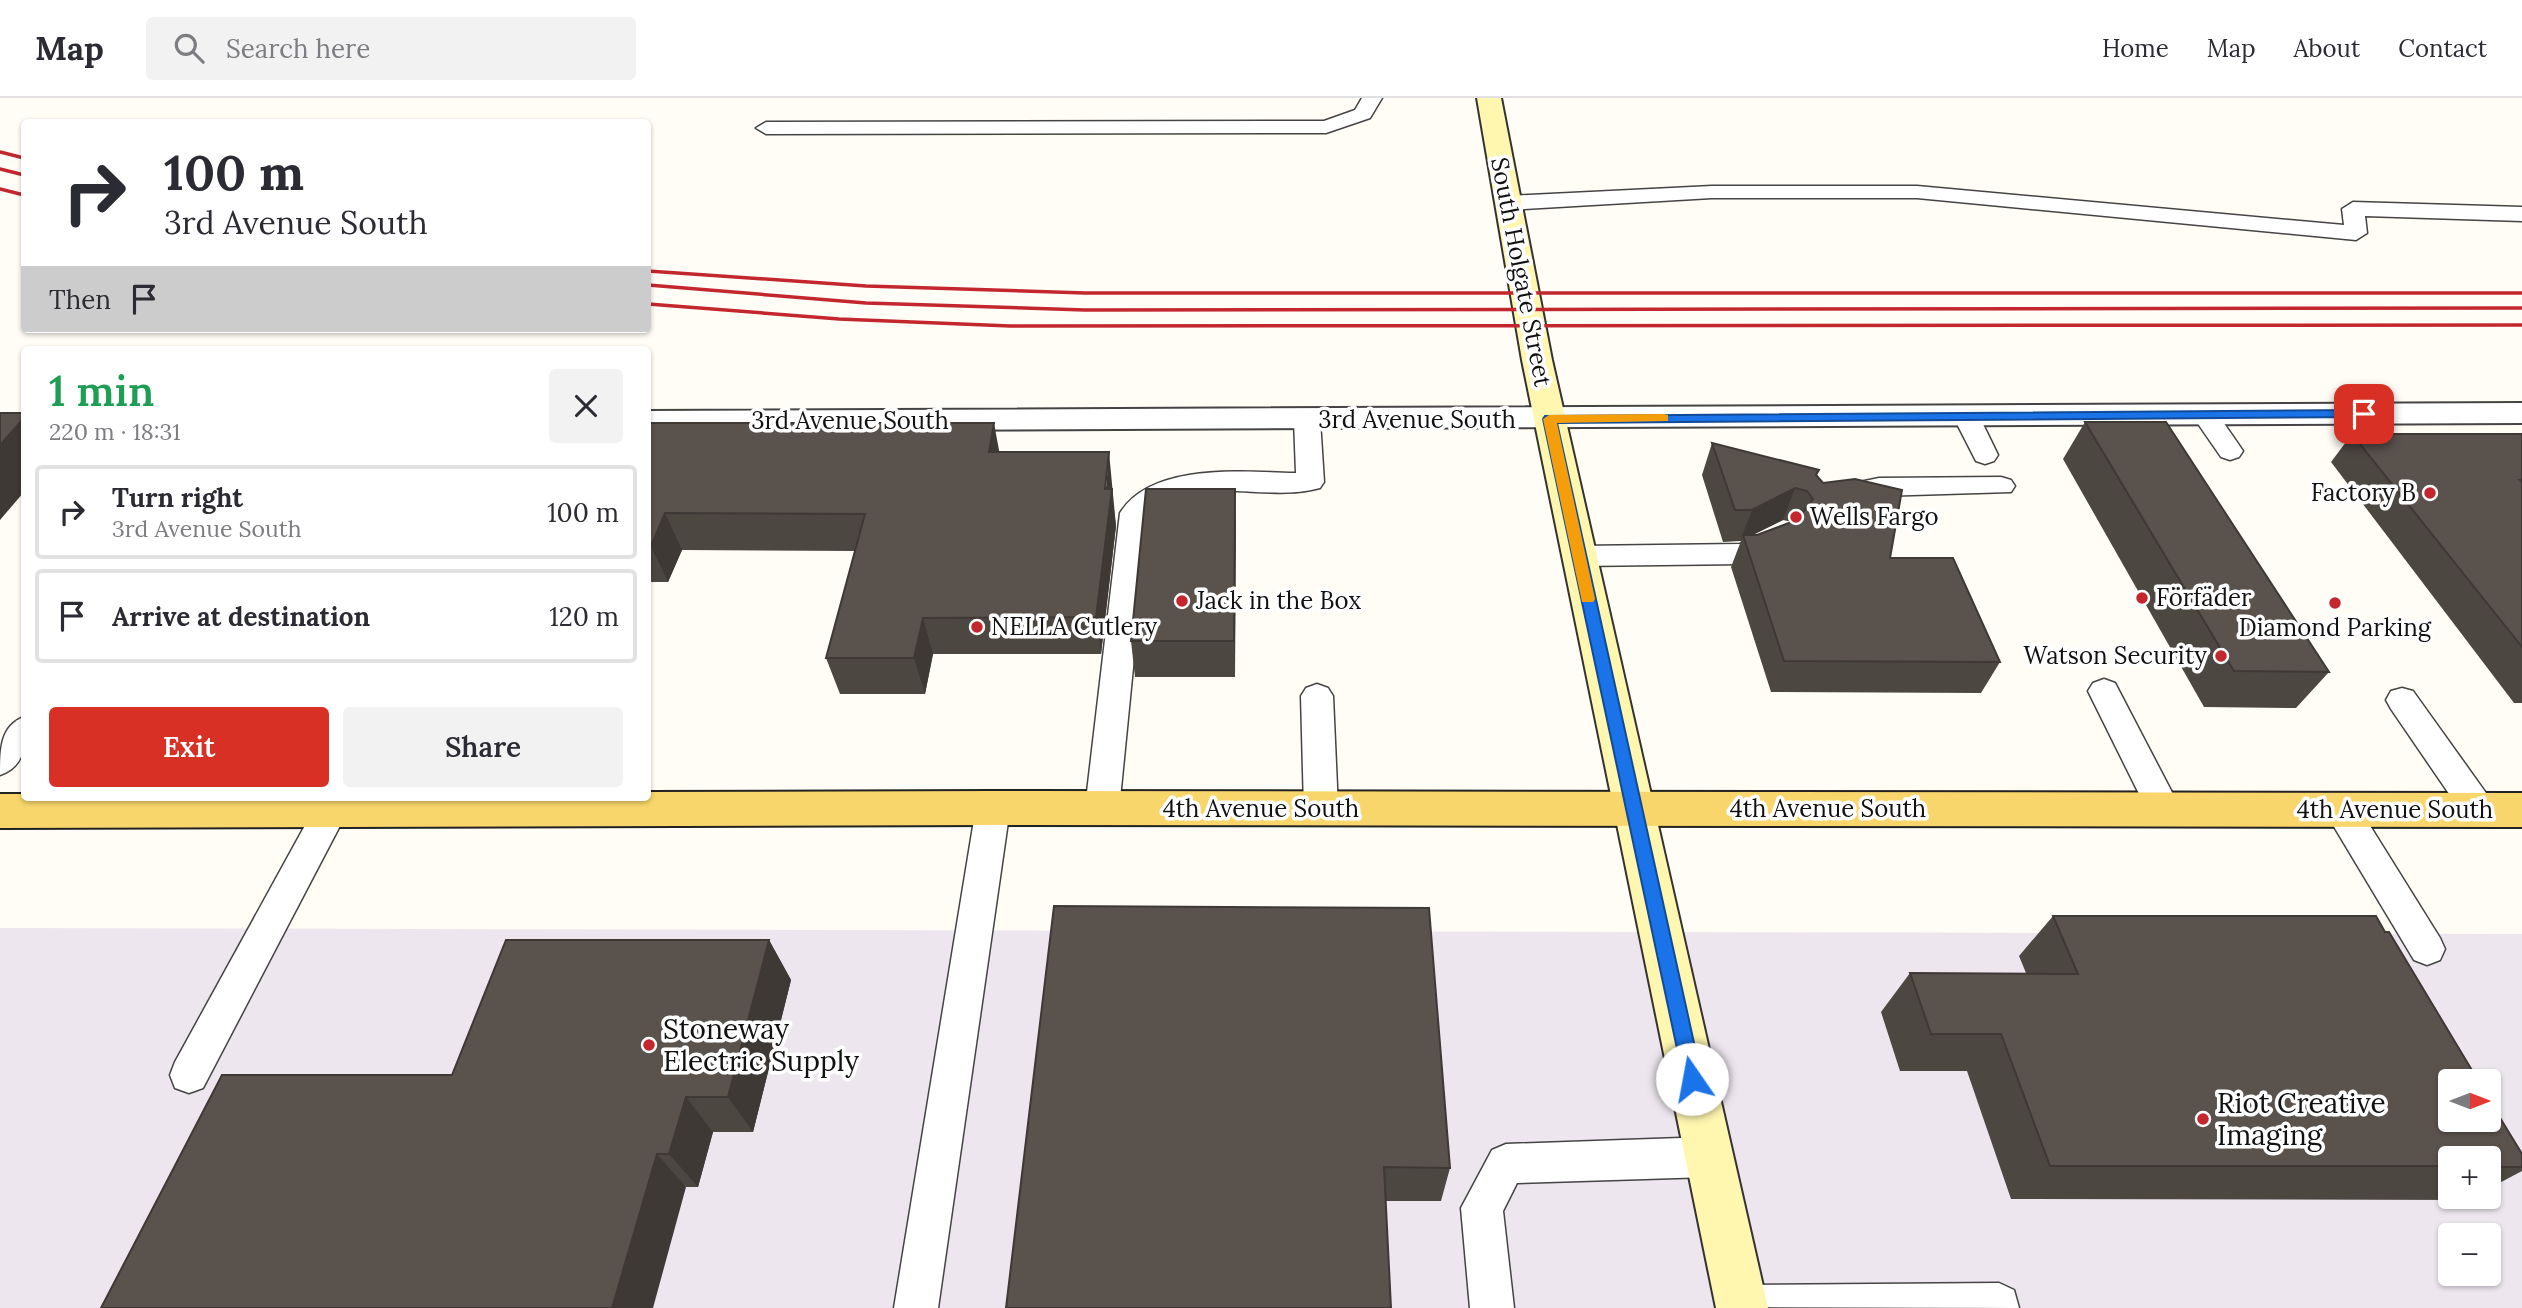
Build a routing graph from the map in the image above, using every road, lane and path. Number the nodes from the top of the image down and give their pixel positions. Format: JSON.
{"nodes":[{"id":1,"x":1372,"y":98,"type":"edge"},
{"id":2,"x":1489,"y":98,"type":"edge"},
{"id":3,"x":766,"y":128,"type":"dead end"},
{"id":4,"x":1508,"y":203,"type":"junction"},
{"id":5,"x":2522,"y":214,"type":"edge"},
{"id":6,"x":2522,"y":413,"type":"edge"},
{"id":7,"x":2205,"y":415,"type":"junction"},
{"id":8,"x":1966,"y":416,"type":"junction"},
{"id":9,"x":1549,"y":419,"type":"junction"},
{"id":10,"x":1307,"y":420,"type":"junction"},
{"id":11,"x":651,"y":421,"type":"edge"},
{"id":12,"x":2230,"y":451,"type":"dead end"},
{"id":13,"x":1985,"y":455,"type":"dead end"},
{"id":14,"x":2001,"y":486,"type":"dead end"},
{"id":15,"x":1820,"y":505,"type":"edge"},
{"id":16,"x":1784,"y":532,"type":"edge"},
{"id":17,"x":1579,"y":556,"type":"junction"},
{"id":18,"x":2104,"y":691,"type":"dead end"},
{"id":19,"x":1317,"y":696,"type":"dead end"},
{"id":20,"x":2402,"y":699,"type":"dead end"},
{"id":21,"x":21,"y":733,"type":"edge"},
{"id":22,"x":0,"y":762,"type":"edge"},
{"id":23,"x":993,"y":808,"type":"junction"},
{"id":24,"x":1102,"y":809,"type":"junction"},
{"id":25,"x":1321,"y":809,"type":"junction"},
{"id":26,"x":1633,"y":809,"type":"junction"},
{"id":27,"x":331,"y":810,"type":"junction"},
{"id":28,"x":2164,"y":810,"type":"junction"},
{"id":29,"x":2342,"y":810,"type":"junction"},
{"id":30,"x":2479,"y":810,"type":"junction"},
{"id":31,"x":0,"y":811,"type":"edge"},
{"id":32,"x":2522,"y":811,"type":"edge"},
{"id":33,"x":2427,"y":949,"type":"dead end"},
{"id":34,"x":189,"y":1075,"type":"dead end"},
{"id":35,"x":1709,"y":1157,"type":"junction"},
{"id":36,"x":2000,"y":1305,"type":"dead end"},
{"id":37,"x":916,"y":1308,"type":"edge"},
{"id":38,"x":1492,"y":1308,"type":"edge"},
{"id":39,"x":1742,"y":1308,"type":"edge"}],
"edges":[{"from":1,"to":3,"type":"lane"},
{"from":2,"to":4,"type":"main road","name":"South Holgate Street"},
{"from":4,"to":5,"type":"lane"},
{"from":4,"to":9,"type":"main road","name":"South Holgate Street"},
{"from":6,"to":7,"type":"street","name":"3rd Avenue South"},
{"from":7,"to":8,"type":"street","name":"3rd Avenue South"},
{"from":7,"to":12,"type":"lane"},
{"from":8,"to":9,"type":"street","name":"3rd Avenue South"},
{"from":8,"to":13,"type":"lane"},
{"from":9,"to":10,"type":"street","name":"3rd Avenue South"},
{"from":9,"to":17,"type":"main road","name":"South Holgate Street"},
{"from":10,"to":11,"type":"street","name":"3rd Avenue South"},
{"from":10,"to":24,"type":"lane"},
{"from":14,"to":15,"type":"lane"},
{"from":16,"to":17,"type":"lane"},
{"from":17,"to":26,"type":"main road","name":"South Holgate Street"},
{"from":18,"to":28,"type":"lane"},
{"from":19,"to":25,"type":"lane"},
{"from":20,"to":30,"type":"lane"},
{"from":21,"to":22,"type":"lane"},
{"from":23,"to":24,"type":"main road","name":"4th Avenue South"},
{"from":23,"to":27,"type":"main road","name":"4th Avenue South"},
{"from":23,"to":37,"type":"lane"},
{"from":24,"to":25,"type":"main road","name":"4th Avenue South"},
{"from":25,"to":26,"type":"main road","name":"4th Avenue South"},
{"from":26,"to":28,"type":"main road","name":"4th Avenue South"},
{"from":26,"to":35,"type":"main road","name":"South Holgate Street"},
{"from":27,"to":31,"type":"main road","name":"4th Avenue South"},
{"from":27,"to":34,"type":"lane"},
{"from":28,"to":29,"type":"main road","name":"4th Avenue South"},
{"from":29,"to":30,"type":"main road","name":"4th Avenue South"},
{"from":29,"to":33,"type":"lane"},
{"from":30,"to":32,"type":"main road","name":"4th Avenue South"},
{"from":35,"to":38,"type":"lane"},
{"from":35,"to":39,"type":"main road","name":"South Holgate Street"},
{"from":36,"to":39,"type":"lane"}]}
